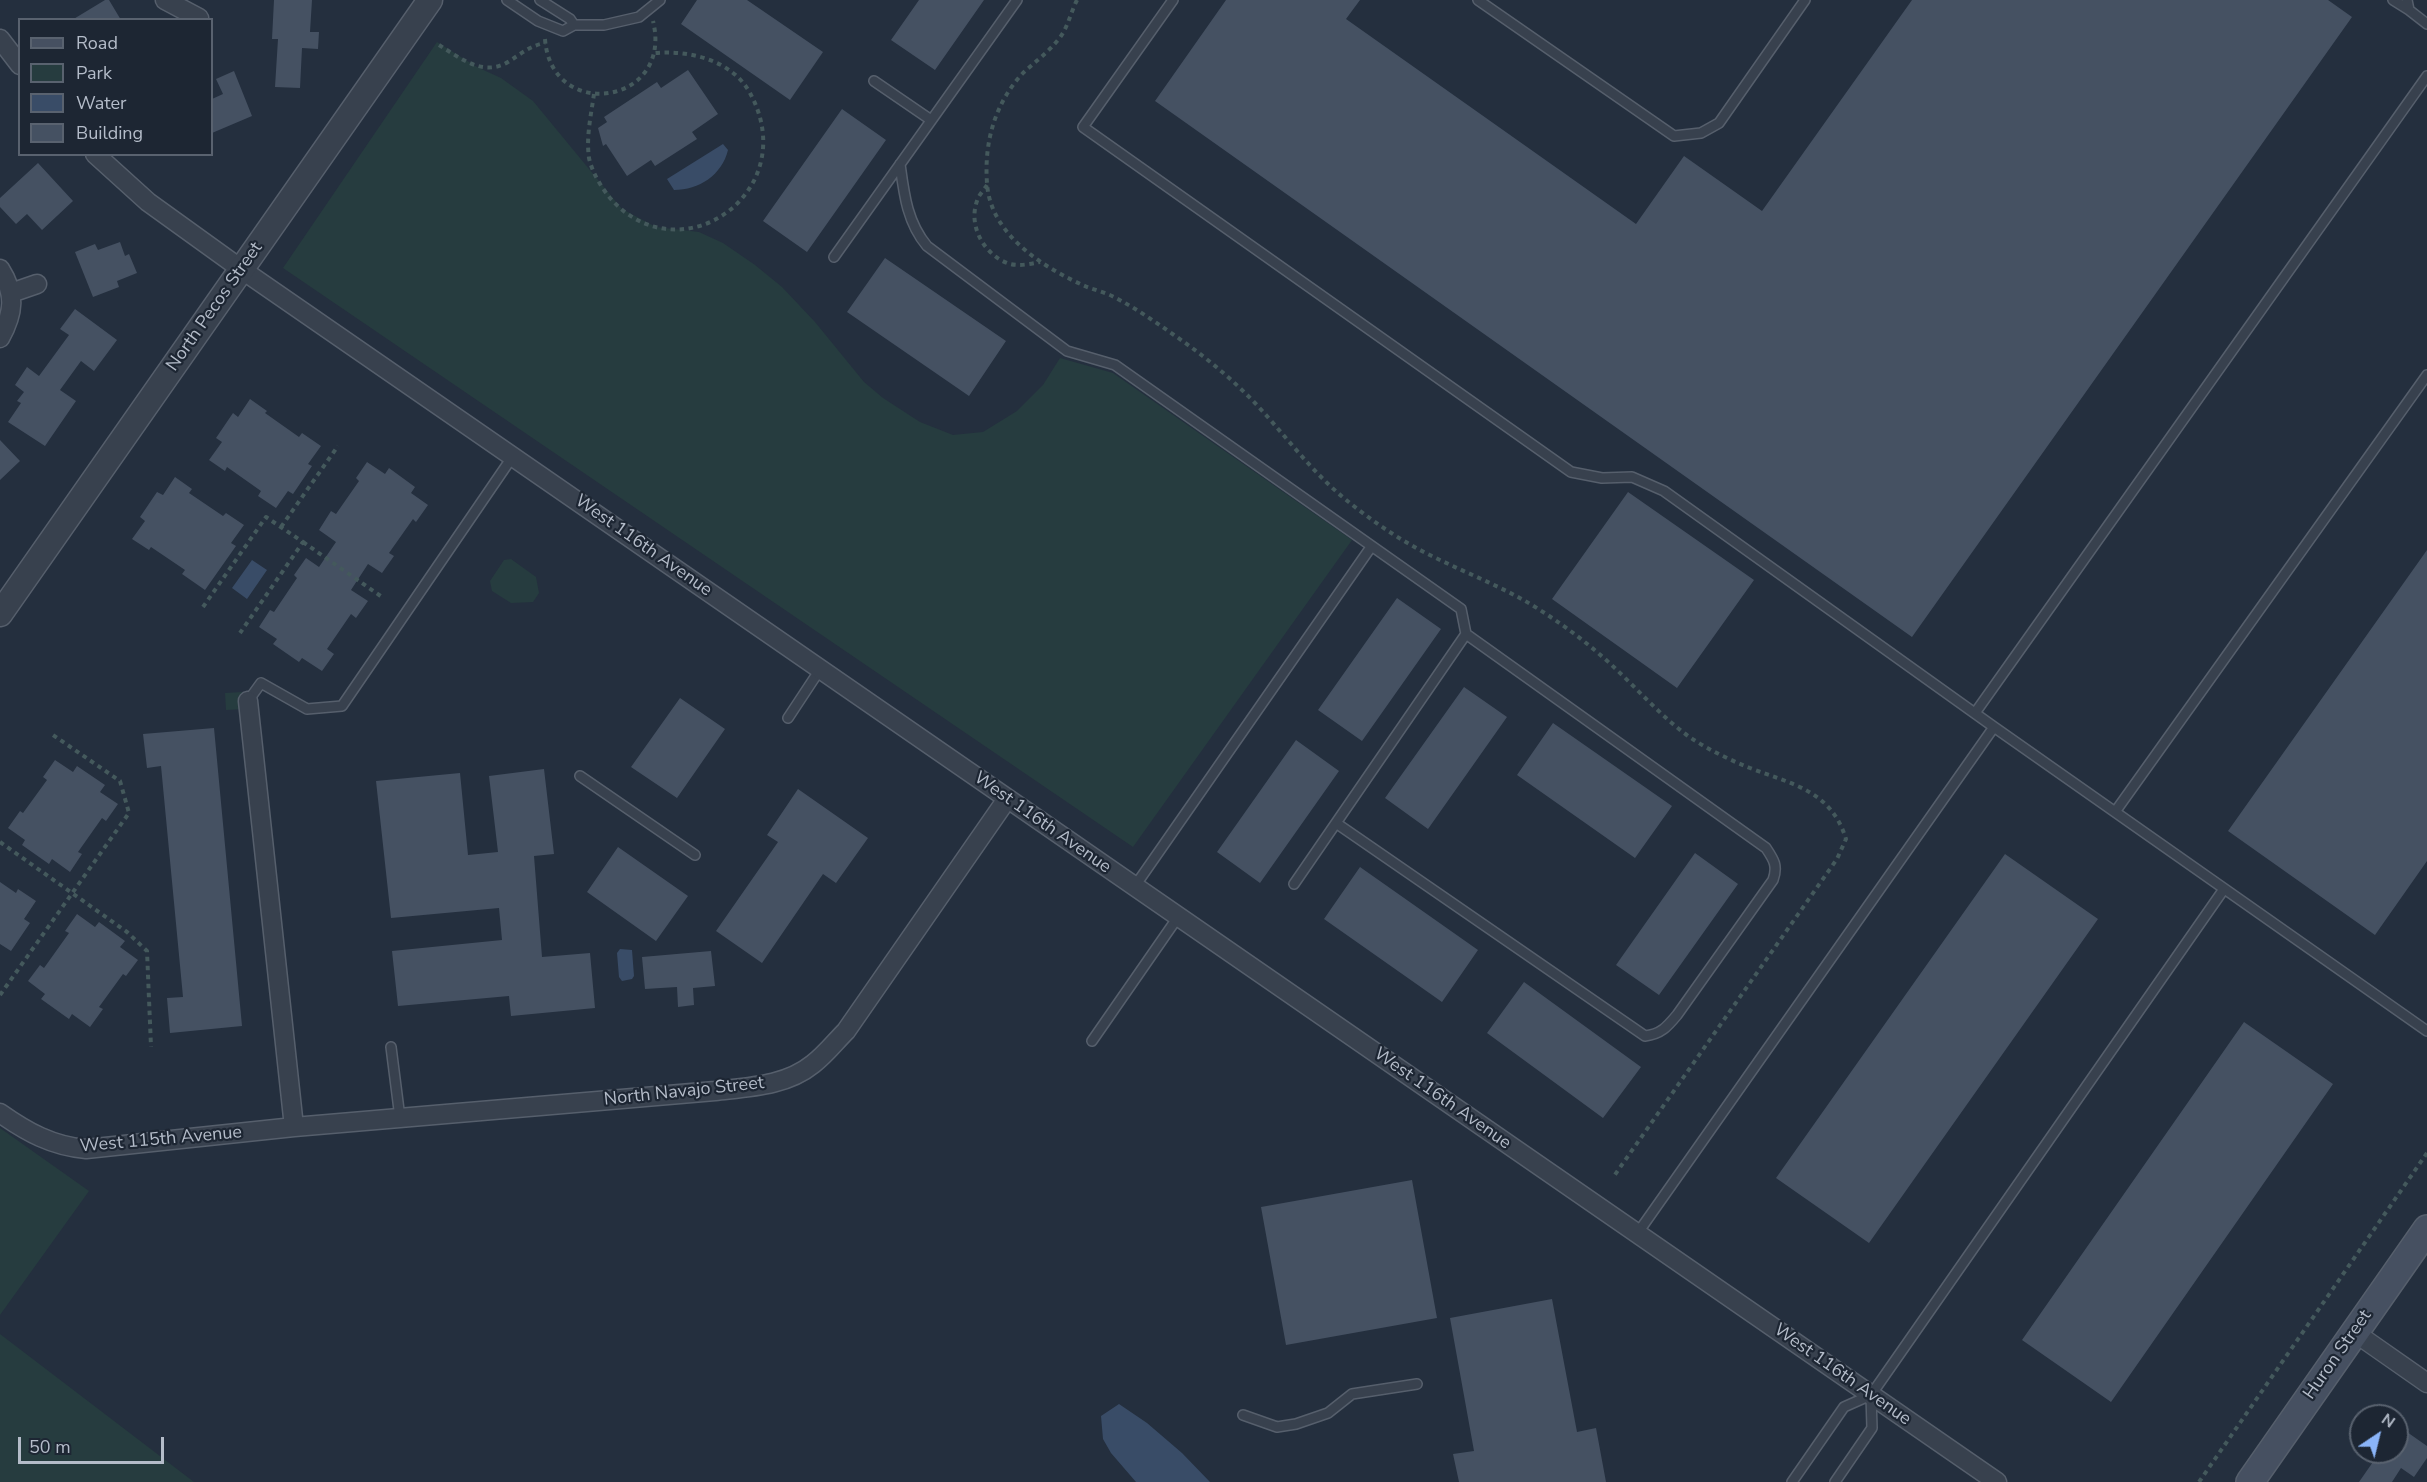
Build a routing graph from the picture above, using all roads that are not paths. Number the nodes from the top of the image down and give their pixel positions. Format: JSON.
{"nodes":[{"id":1,"x":165,"y":0,"type":"edge"},
{"id":2,"x":430,"y":0,"type":"edge"},
{"id":3,"x":507,"y":0,"type":"edge"},
{"id":4,"x":540,"y":0,"type":"edge"},
{"id":5,"x":660,"y":0,"type":"edge"},
{"id":6,"x":1017,"y":0,"type":"edge"},
{"id":7,"x":1173,"y":0,"type":"edge"},
{"id":8,"x":1478,"y":0,"type":"edge"},
{"id":9,"x":1805,"y":0,"type":"edge"},
{"id":10,"x":2393,"y":0,"type":"edge"},
{"id":11,"x":2407,"y":0,"type":"edge"},
{"id":12,"x":2409,"y":10,"type":"junction"},
{"id":13,"x":199,"y":18,"type":"dead end"},
{"id":14,"x":2427,"y":24,"type":"edge"},
{"id":15,"x":574,"y":25,"type":"junction"},
{"id":16,"x":0,"y":39,"type":"edge"},
{"id":17,"x":18,"y":62,"type":"edge"},
{"id":18,"x":2427,"y":76,"type":"edge"},
{"id":19,"x":874,"y":81,"type":"dead end"},
{"id":20,"x":931,"y":120,"type":"junction"},
{"id":21,"x":97,"y":156,"type":"edge"},
{"id":22,"x":900,"y":164,"type":"junction"},
{"id":23,"x":834,"y":258,"type":"dead end"},
{"id":24,"x":0,"y":269,"type":"edge"},
{"id":25,"x":242,"y":269,"type":"junction"},
{"id":26,"x":37,"y":284,"type":"dead end"},
{"id":27,"x":11,"y":293,"type":"junction"},
{"id":28,"x":0,"y":338,"type":"edge"},
{"id":29,"x":2427,"y":375,"type":"edge"},
{"id":30,"x":513,"y":456,"type":"junction"},
{"id":31,"x":1371,"y":547,"type":"junction"},
{"id":32,"x":0,"y":614,"type":"edge"},
{"id":33,"x":1466,"y":634,"type":"junction"},
{"id":34,"x":821,"y":668,"type":"junction"},
{"id":35,"x":248,"y":702,"type":"joint"},
{"id":36,"x":1975,"y":713,"type":"junction"},
{"id":37,"x":788,"y":718,"type":"dead end"},
{"id":38,"x":1994,"y":727,"type":"junction"},
{"id":39,"x":579,"y":776,"type":"dead end"},
{"id":40,"x":1007,"y":799,"type":"junction"},
{"id":41,"x":2115,"y":812,"type":"junction"},
{"id":42,"x":1336,"y":823,"type":"junction"},
{"id":43,"x":695,"y":855,"type":"dead end"},
{"id":44,"x":1294,"y":884,"type":"dead end"},
{"id":45,"x":1135,"y":886,"type":"junction"},
{"id":46,"x":2224,"y":889,"type":"junction"},
{"id":47,"x":1178,"y":917,"type":"junction"},
{"id":48,"x":2427,"y":1031,"type":"edge"},
{"id":49,"x":1092,"y":1041,"type":"dead end"},
{"id":50,"x":391,"y":1047,"type":"dead end"},
{"id":51,"x":0,"y":1113,"type":"edge"},
{"id":52,"x":400,"y":1118,"type":"junction"},
{"id":53,"x":294,"y":1127,"type":"junction"},
{"id":54,"x":2427,"y":1229,"type":"edge"},
{"id":55,"x":1637,"y":1234,"type":"junction"},
{"id":56,"x":2354,"y":1332,"type":"junction"},
{"id":57,"x":2427,"y":1383,"type":"edge"},
{"id":58,"x":1417,"y":1384,"type":"dead end"},
{"id":59,"x":1871,"y":1395,"type":"junction"},
{"id":60,"x":1243,"y":1415,"type":"dead end"},
{"id":61,"x":1792,"y":1482,"type":"edge"},
{"id":62,"x":1835,"y":1482,"type":"edge"},
{"id":63,"x":1997,"y":1482,"type":"edge"},
{"id":64,"x":2250,"y":1482,"type":"edge"}],
"edges":[{"from":1,"to":13,"type":"street"},
{"from":2,"to":25,"type":"street","name":"North Pecos Street"},
{"from":3,"to":15,"type":"lane"},
{"from":4,"to":15,"type":"lane"},
{"from":5,"to":15,"type":"lane"},
{"from":6,"to":20,"type":"lane"},
{"from":7,"to":36,"type":"lane"},
{"from":8,"to":9,"type":"lane"},
{"from":10,"to":12,"type":"lane"},
{"from":11,"to":12,"type":"lane"},
{"from":12,"to":14,"type":"lane"},
{"from":16,"to":17,"type":"street"},
{"from":18,"to":36,"type":"lane"},
{"from":19,"to":20,"type":"lane"},
{"from":20,"to":22,"type":"lane"},
{"from":21,"to":25,"type":"street","name":"West 116th Avenue"},
{"from":22,"to":23,"type":"lane"},
{"from":22,"to":31,"type":"lane"},
{"from":24,"to":27,"type":"street"},
{"from":25,"to":30,"type":"street","name":"West 116th Avenue"},
{"from":25,"to":32,"type":"street","name":"North Pecos Street"},
{"from":26,"to":27,"type":"street"},
{"from":27,"to":28,"type":"street"},
{"from":29,"to":41,"type":"lane"},
{"from":30,"to":34,"type":"street","name":"West 116th Avenue"},
{"from":30,"to":35,"type":"lane"},
{"from":31,"to":33,"type":"lane"},
{"from":31,"to":45,"type":"lane"},
{"from":33,"to":42,"type":"lane"},
{"from":33,"to":42,"type":"lane"},
{"from":34,"to":37,"type":"lane"},
{"from":34,"to":40,"type":"street","name":"West 116th Avenue"},
{"from":35,"to":53,"type":"street"},
{"from":36,"to":38,"type":"lane"},
{"from":38,"to":41,"type":"lane"},
{"from":38,"to":55,"type":"lane"},
{"from":39,"to":43,"type":"lane"},
{"from":40,"to":45,"type":"street","name":"West 116th Avenue"},
{"from":40,"to":52,"type":"street","name":"North Navajo Street"},
{"from":41,"to":46,"type":"lane"},
{"from":42,"to":44,"type":"lane"},
{"from":45,"to":47,"type":"street","name":"West 116th Avenue"},
{"from":46,"to":48,"type":"lane"},
{"from":46,"to":59,"type":"lane"},
{"from":47,"to":49,"type":"lane"},
{"from":47,"to":55,"type":"street","name":"West 116th Avenue"},
{"from":50,"to":52,"type":"lane"},
{"from":51,"to":53,"type":"street","name":"West 115th Avenue"},
{"from":52,"to":53,"type":"street","name":"North Navajo Street"},
{"from":54,"to":56,"type":"main road","name":"Huron Street"},
{"from":55,"to":59,"type":"street","name":"West 116th Avenue"},
{"from":56,"to":57,"type":"street"},
{"from":56,"to":64,"type":"main road","name":"Huron Street"},
{"from":58,"to":60,"type":"lane"},
{"from":59,"to":61,"type":"lane"},
{"from":59,"to":62,"type":"lane"},
{"from":59,"to":63,"type":"street","name":"West 116th Avenue"}]}
